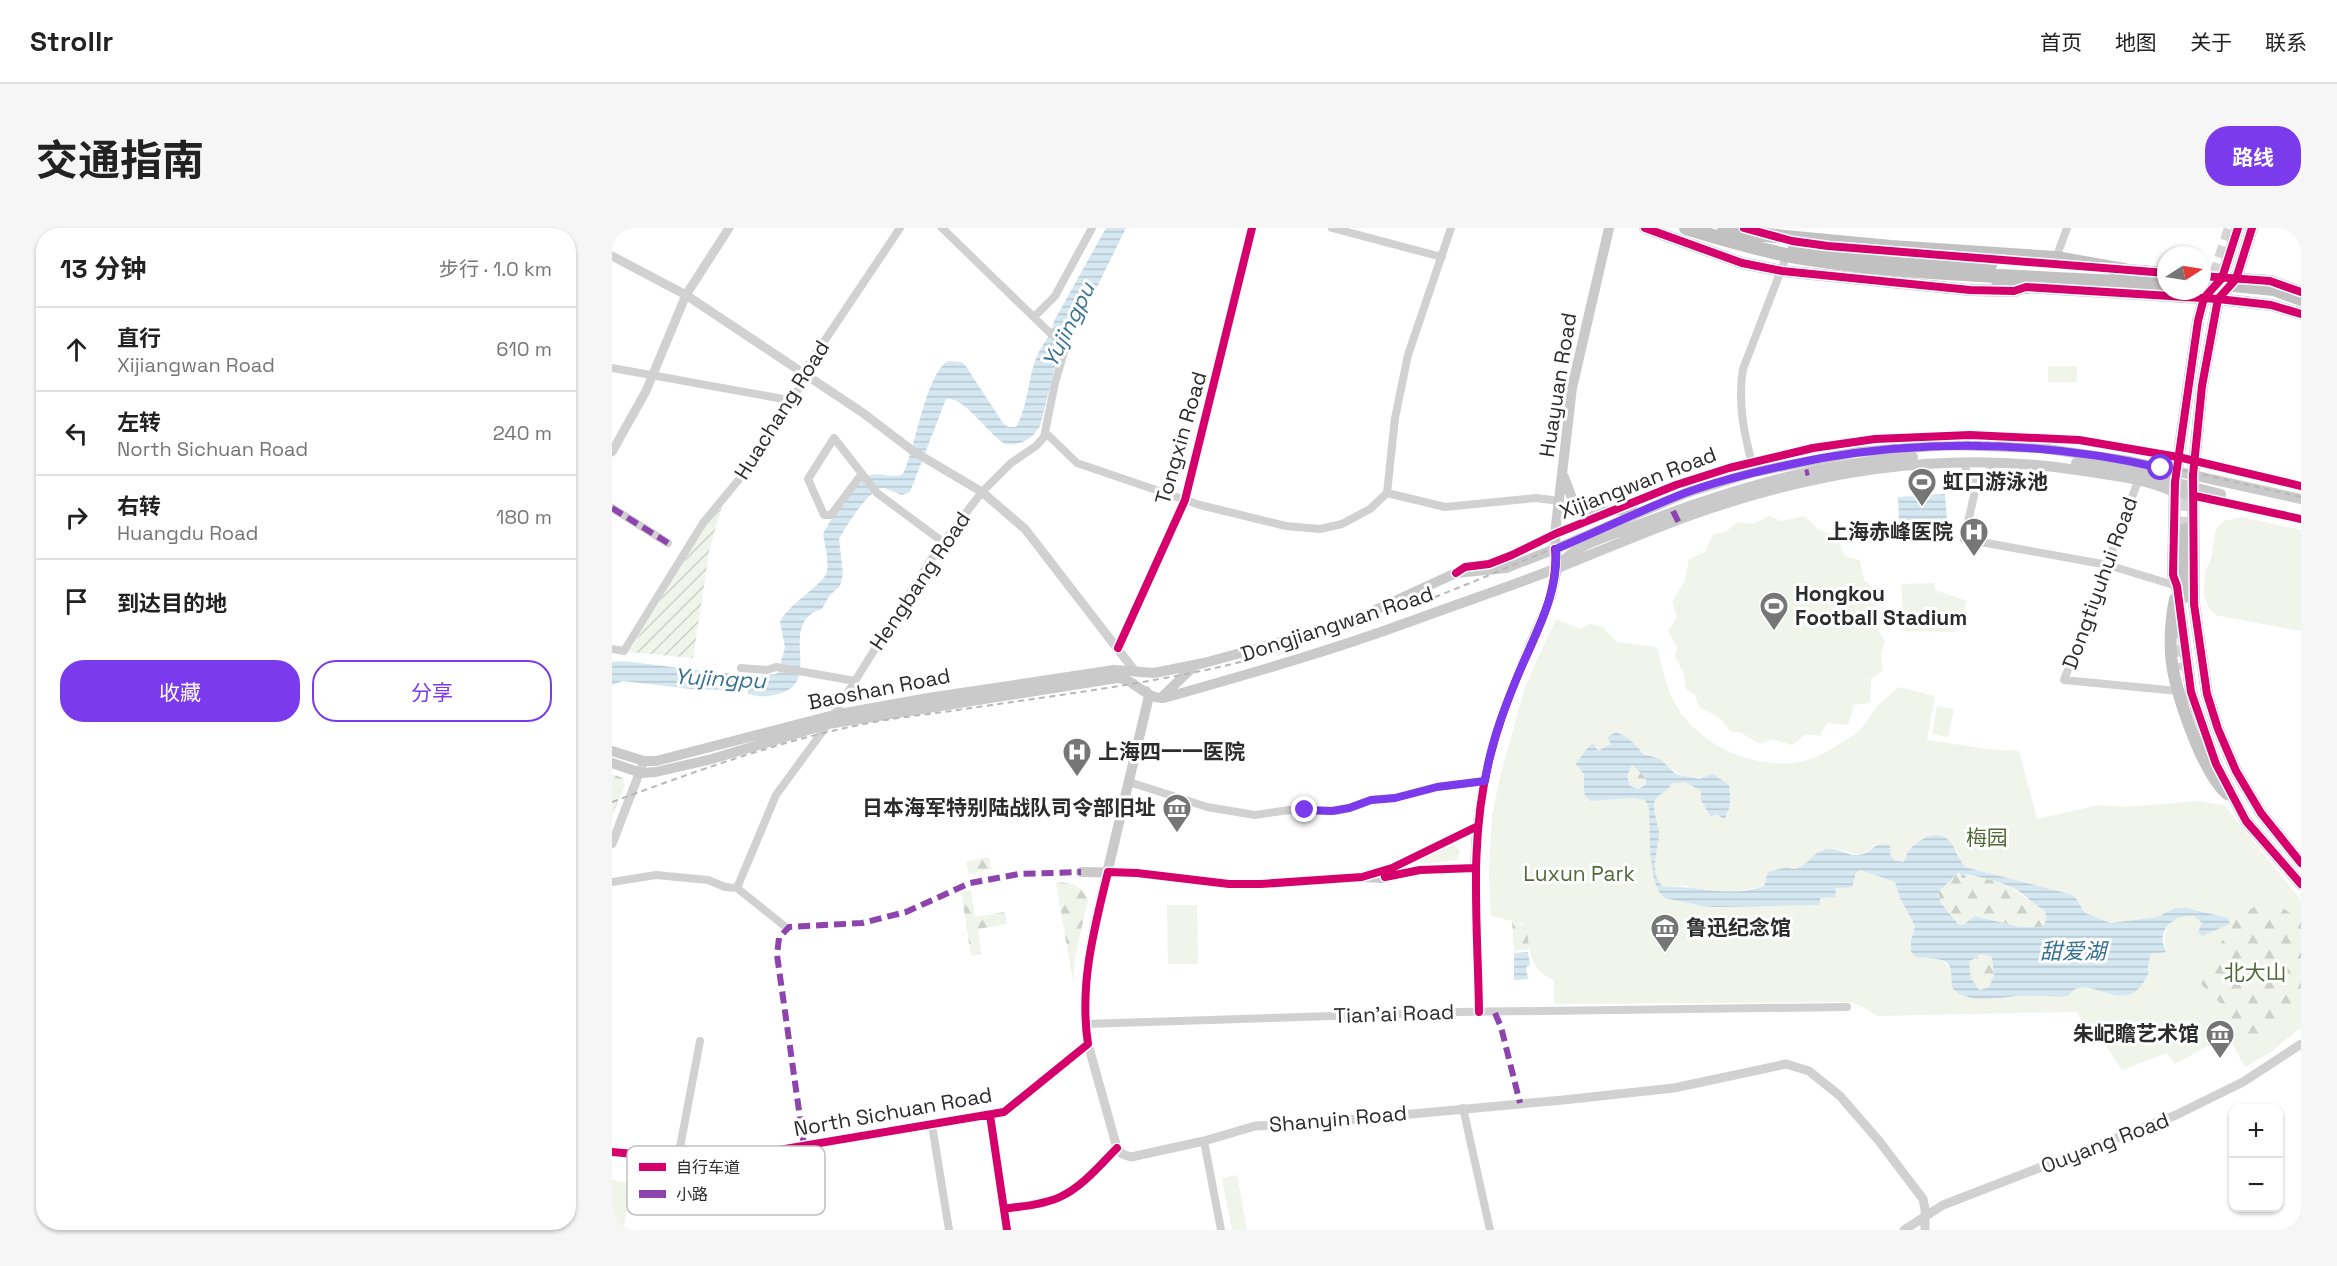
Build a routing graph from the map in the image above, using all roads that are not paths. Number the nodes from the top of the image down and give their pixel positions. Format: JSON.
{"nodes":[{"id":1,"x":729,"y":228,"type":"edge"},
{"id":2,"x":900,"y":228,"type":"edge"},
{"id":3,"x":942,"y":228,"type":"edge"},
{"id":4,"x":1092,"y":228,"type":"edge"},
{"id":5,"x":1252,"y":228,"type":"edge"},
{"id":6,"x":1332,"y":228,"type":"edge"},
{"id":7,"x":1451,"y":228,"type":"edge"},
{"id":8,"x":1610,"y":228,"type":"edge"},
{"id":9,"x":1645,"y":228,"type":"edge"},
{"id":10,"x":1672,"y":228,"type":"edge"},
{"id":11,"x":1686,"y":228,"type":"edge"},
{"id":12,"x":1744,"y":228,"type":"edge"},
{"id":13,"x":1797,"y":228,"type":"edge"},
{"id":14,"x":2067,"y":228,"type":"edge"},
{"id":15,"x":2246,"y":229,"type":"edge"},
{"id":16,"x":1718,"y":230,"type":"edge"},
{"id":17,"x":1792,"y":241,"type":"junction"},
{"id":18,"x":612,"y":255,"type":"edge"},
{"id":19,"x":1442,"y":257,"type":"junction"},
{"id":20,"x":2056,"y":258,"type":"junction"},
{"id":21,"x":2124,"y":270,"type":"junction"},
{"id":22,"x":1782,"y":271,"type":"junction"},
{"id":23,"x":2157,"y":272,"type":"edge"},
{"id":24,"x":2211,"y":277,"type":"edge"},
{"id":25,"x":2157,"y":278,"type":"edge"},
{"id":26,"x":2222,"y":278,"type":"junction"},
{"id":27,"x":2236,"y":279,"type":"junction"},
{"id":28,"x":2211,"y":283,"type":"edge"},
{"id":29,"x":2157,"y":284,"type":"edge"},
{"id":30,"x":2026,"y":287,"type":"junction"},
{"id":31,"x":2211,"y":287,"type":"edge"},
{"id":32,"x":2157,"y":291,"type":"edge"},
{"id":33,"x":2301,"y":292,"type":"edge"},
{"id":34,"x":2211,"y":293,"type":"edge"},
{"id":35,"x":686,"y":295,"type":"junction"},
{"id":36,"x":2211,"y":296,"type":"edge"},
{"id":37,"x":2301,"y":298,"type":"edge"},
{"id":38,"x":2218,"y":299,"type":"junction"},
{"id":39,"x":2202,"y":300,"type":"tunnel mouth"},
{"id":40,"x":2301,"y":305,"type":"edge"},
{"id":41,"x":2301,"y":314,"type":"edge"},
{"id":42,"x":1034,"y":317,"type":"junction"},
{"id":43,"x":612,"y":368,"type":"edge"},
{"id":44,"x":803,"y":373,"type":"junction"},
{"id":45,"x":652,"y":376,"type":"junction"},
{"id":46,"x":789,"y":400,"type":"junction"},
{"id":47,"x":1046,"y":433,"type":"junction"},
{"id":48,"x":612,"y":452,"type":"edge"},
{"id":49,"x":1964,"y":462,"type":"junction"},
{"id":50,"x":1992,"y":462,"type":"junction"},
{"id":51,"x":1563,"y":472,"type":"junction"},
{"id":52,"x":1754,"y":472,"type":"junction"},
{"id":53,"x":862,"y":476,"type":"junction"},
{"id":54,"x":2138,"y":481,"type":"junction"},
{"id":55,"x":2175,"y":482,"type":"junction"},
{"id":56,"x":1977,"y":483,"type":"junction"},
{"id":57,"x":2194,"y":486,"type":"junction"},
{"id":58,"x":982,"y":492,"type":"junction"},
{"id":59,"x":1387,"y":493,"type":"junction"},
{"id":60,"x":2301,"y":499,"type":"edge"},
{"id":61,"x":1185,"y":500,"type":"junction"},
{"id":62,"x":1559,"y":501,"type":"junction"},
{"id":63,"x":612,"y":508,"type":"edge"},
{"id":64,"x":1639,"y":513,"type":"junction"},
{"id":65,"x":2301,"y":513,"type":"edge"},
{"id":66,"x":2301,"y":519,"type":"edge"},
{"id":67,"x":2185,"y":529,"type":"tunnel mouth"},
{"id":68,"x":943,"y":542,"type":"junction"},
{"id":69,"x":668,"y":543,"type":"dead end"},
{"id":70,"x":1556,"y":549,"type":"junction"},
{"id":71,"x":2108,"y":565,"type":"junction"},
{"id":72,"x":1557,"y":568,"type":"junction"},
{"id":73,"x":2177,"y":586,"type":"junction"},
{"id":74,"x":1118,"y":648,"type":"junction"},
{"id":75,"x":612,"y":649,"type":"edge"},
{"id":76,"x":1195,"y":665,"type":"junction"},
{"id":77,"x":741,"y":668,"type":"dead end"},
{"id":78,"x":1134,"y":670,"type":"junction"},
{"id":79,"x":2181,"y":670,"type":"tunnel mouth"},
{"id":80,"x":1113,"y":679,"type":"junction"},
{"id":81,"x":855,"y":681,"type":"junction"},
{"id":82,"x":2178,"y":691,"type":"junction"},
{"id":83,"x":1155,"y":697,"type":"junction"},
{"id":84,"x":831,"y":720,"type":"junction"},
{"id":85,"x":612,"y":751,"type":"edge"},
{"id":86,"x":644,"y":761,"type":"junction"},
{"id":87,"x":612,"y":763,"type":"edge"},
{"id":88,"x":641,"y":772,"type":"junction"},
{"id":89,"x":1485,"y":781,"type":"junction"},
{"id":90,"x":1129,"y":782,"type":"junction"},
{"id":91,"x":2228,"y":795,"type":"junction"},
{"id":92,"x":2247,"y":821,"type":"junction"},
{"id":93,"x":1478,"y":826,"type":"junction"},
{"id":94,"x":612,"y":844,"type":"edge"},
{"id":95,"x":1413,"y":856,"type":"junction"},
{"id":96,"x":2298,"y":859,"type":"edge"},
{"id":97,"x":1474,"y":868,"type":"junction"},
{"id":98,"x":1420,"y":870,"type":"junction"},
{"id":99,"x":2287,"y":870,"type":"junction"},
{"id":100,"x":1081,"y":872,"type":"dead end"},
{"id":101,"x":1108,"y":872,"type":"junction"},
{"id":102,"x":1362,"y":877,"type":"junction"},
{"id":103,"x":612,"y":882,"type":"edge"},
{"id":104,"x":2301,"y":884,"type":"edge"},
{"id":105,"x":737,"y":888,"type":"junction"},
{"id":106,"x":787,"y":928,"type":"dead end"},
{"id":107,"x":1847,"y":1007,"type":"dead end"},
{"id":108,"x":1479,"y":1012,"type":"junction"},
{"id":109,"x":1085,"y":1024,"type":"junction"},
{"id":110,"x":700,"y":1041,"type":"dead end"},
{"id":111,"x":1088,"y":1044,"type":"junction"},
{"id":112,"x":2301,"y":1044,"type":"edge"},
{"id":113,"x":1463,"y":1108,"type":"junction"},
{"id":114,"x":990,"y":1115,"type":"junction"},
{"id":115,"x":932,"y":1125,"type":"junction"},
{"id":116,"x":1204,"y":1141,"type":"junction"},
{"id":117,"x":680,"y":1146,"type":"edge"},
{"id":118,"x":804,"y":1146,"type":"edge"},
{"id":119,"x":1117,"y":1148,"type":"junction"},
{"id":120,"x":612,"y":1152,"type":"edge"},
{"id":121,"x":627,"y":1153,"type":"edge"},
{"id":122,"x":1004,"y":1209,"type":"junction"},
{"id":123,"x":1925,"y":1215,"type":"junction"},
{"id":124,"x":949,"y":1230,"type":"edge"},
{"id":125,"x":1007,"y":1230,"type":"edge"},
{"id":126,"x":1221,"y":1230,"type":"edge"},
{"id":127,"x":1490,"y":1230,"type":"edge"},
{"id":128,"x":1904,"y":1230,"type":"edge"},
{"id":129,"x":1925,"y":1230,"type":"edge"}],
"edges":[{"from":1,"to":35,"type":"street"},
{"from":2,"to":44,"type":"street","name":"Huachang Road"},
{"from":3,"to":42,"type":"street"},
{"from":4,"to":42,"type":"street"},
{"from":5,"to":61,"type":"street","name":"Tongxin Road"},
{"from":6,"to":19,"type":"street"},
{"from":7,"to":19,"type":"street"},
{"from":8,"to":51,"type":"main road","name":"Huayuan Road"},
{"from":9,"to":22,"type":"main road"},
{"from":10,"to":30,"type":"highway","bridge":true},
{"from":11,"to":29,"type":"highway","bridge":true},
{"from":12,"to":17,"type":"main road"},
{"from":13,"to":17,"type":"street"},
{"from":14,"to":20,"type":"street"},
{"from":15,"to":26,"type":"main road"},
{"from":15,"to":27,"type":"main road"},
{"from":16,"to":20,"type":"highway","bridge":true},
{"from":16,"to":25,"type":"highway","bridge":true},
{"from":17,"to":21,"type":"main road"},
{"from":17,"to":22,"type":"street"},
{"from":18,"to":35,"type":"street"},
{"from":19,"to":59,"type":"street"},
{"from":20,"to":21,"type":"highway"},
{"from":21,"to":23,"type":"main road"},
{"from":22,"to":30,"type":"main road"},
{"from":22,"to":52,"type":"street"},
{"from":24,"to":26,"type":"main road"},
{"from":26,"to":27,"type":"main road"},
{"from":26,"to":31,"type":"main road"},
{"from":27,"to":33,"type":"main road"},
{"from":27,"to":38,"type":"main road"},
{"from":28,"to":37,"type":"highway","bridge":true},
{"from":30,"to":32,"type":"main road"},
{"from":34,"to":40,"type":"highway"},
{"from":35,"to":44,"type":"street"},
{"from":35,"to":45,"type":"street"},
{"from":36,"to":38,"type":"main road"},
{"from":38,"to":41,"type":"main road"},
{"from":38,"to":57,"type":"main road"},
{"from":39,"to":55,"type":"main road"},
{"from":42,"to":47,"type":"street"},
{"from":43,"to":45,"type":"street"},
{"from":44,"to":46,"type":"street","name":"Huachang Road"},
{"from":44,"to":58,"type":"street"},
{"from":45,"to":46,"type":"street"},
{"from":45,"to":48,"type":"street"},
{"from":46,"to":75,"type":"street","name":"Huachang Road"},
{"from":47,"to":58,"type":"street","name":"Hengbang Road"},
{"from":47,"to":61,"type":"street"},
{"from":49,"to":50,"type":"main road","name":"Dongjiangwan Road"},
{"from":49,"to":56,"type":"street"},
{"from":49,"to":72,"type":"main road","name":"Dongjiangwan Road"},
{"from":50,"to":54,"type":"main road","name":"Dongjiangwan Road"},
{"from":50,"to":56,"type":"street"},
{"from":51,"to":62,"type":"main road","name":"Huayuan Road"},
{"from":51,"to":64,"type":"main road"},
{"from":52,"to":55,"type":"main road","name":"Xijiangwan Road"},
{"from":52,"to":64,"type":"main road","name":"Xijiangwan Road"},
{"from":53,"to":53,"type":"street"},
{"from":53,"to":68,"type":"street"},
{"from":54,"to":55,"type":"main road","name":"Dongjiangwan Road"},
{"from":54,"to":71,"type":"street","name":"Dongtiyuhui Road"},
{"from":55,"to":57,"type":"main road"},
{"from":55,"to":57,"type":"main road","name":"Xijiangwan Road"},
{"from":55,"to":72,"type":"main road","name":"Dongjiangwan Road"},
{"from":55,"to":73,"type":"main road"},
{"from":56,"to":71,"type":"street"},
{"from":57,"to":60,"type":"main road","name":"Xijiangwan Road"},
{"from":57,"to":65,"type":"main road"},
{"from":57,"to":66,"type":"main road"},
{"from":57,"to":96,"type":"main road"},
{"from":58,"to":68,"type":"street","name":"Hengbang Road"},
{"from":58,"to":74,"type":"street"},
{"from":59,"to":61,"type":"street"},
{"from":59,"to":62,"type":"street","name":"Xijiangwan Road"},
{"from":61,"to":74,"type":"street","name":"Tongxin Road"},
{"from":62,"to":70,"type":"main road","name":"Huayuan Road"},
{"from":63,"to":69,"type":"street"},
{"from":64,"to":70,"type":"main road","name":"Xijiangwan Road"},
{"from":67,"to":96,"type":"main road"},
{"from":68,"to":81,"type":"street","name":"Hengbang Road"},
{"from":70,"to":72,"type":"main road"},
{"from":70,"to":76,"type":"main road","name":"Dongjiangwan Road"},
{"from":71,"to":73,"type":"street"},
{"from":71,"to":82,"type":"street","name":"Dongtiyuhui Road"},
{"from":72,"to":83,"type":"main road","name":"Dongjiangwan Road"},
{"from":72,"to":89,"type":"main road"},
{"from":73,"to":82,"type":"main road"},
{"from":73,"to":92,"type":"main road"},
{"from":74,"to":78,"type":"street"},
{"from":76,"to":78,"type":"main road","name":"Dongjiangwan Road"},
{"from":76,"to":83,"type":"main road","name":"Dongjiangwan Road"},
{"from":77,"to":81,"type":"street"},
{"from":78,"to":80,"type":"main road","name":"Baoshan Road"},
{"from":78,"to":83,"type":"main road"},
{"from":78,"to":84,"type":"main road","name":"Baoshan Road"},
{"from":79,"to":91,"type":"main road"},
{"from":80,"to":83,"type":"main road","name":"Baoshan Road"},
{"from":80,"to":84,"type":"main road","name":"Baoshan Road"},
{"from":81,"to":84,"type":"street","name":"Hengbang Road"},
{"from":82,"to":91,"type":"main road"},
{"from":83,"to":90,"type":"main road"},
{"from":84,"to":86,"type":"main road","name":"Baoshan Road"},
{"from":84,"to":88,"type":"main road","name":"Baoshan Road"},
{"from":84,"to":105,"type":"street","name":"Hengbang Road"},
{"from":85,"to":86,"type":"main road","name":"Baoshan Road"},
{"from":86,"to":88,"type":"street"},
{"from":87,"to":88,"type":"main road","name":"Baoshan Road"},
{"from":88,"to":94,"type":"street"},
{"from":89,"to":90,"type":"street"},
{"from":89,"to":93,"type":"main road"},
{"from":90,"to":101,"type":"main road"},
{"from":91,"to":92,"type":"main road"},
{"from":92,"to":99,"type":"main road"},
{"from":93,"to":95,"type":"main road"},
{"from":93,"to":97,"type":"main road"},
{"from":95,"to":98,"type":"main road"},
{"from":95,"to":102,"type":"main road"},
{"from":96,"to":99,"type":"street"},
{"from":97,"to":98,"type":"main road"},
{"from":97,"to":108,"type":"street"},
{"from":98,"to":102,"type":"main road"},
{"from":99,"to":104,"type":"main road"},
{"from":100,"to":101,"type":"main road"},
{"from":101,"to":102,"type":"main road"},
{"from":101,"to":109,"type":"main road"},
{"from":103,"to":105,"type":"street"},
{"from":105,"to":106,"type":"street"},
{"from":107,"to":108,"type":"street","name":"Tian'ai Road"},
{"from":108,"to":109,"type":"street","name":"Tian'ai Road"},
{"from":109,"to":111,"type":"main road"},
{"from":110,"to":117,"type":"street"},
{"from":111,"to":114,"type":"main road","name":"North Sichuan Road"},
{"from":111,"to":119,"type":"street"},
{"from":112,"to":123,"type":"street","name":"Ouyang Road"},
{"from":113,"to":116,"type":"street","name":"Shanyin Road"},
{"from":113,"to":123,"type":"street","name":"Shanyin Road"},
{"from":113,"to":127,"type":"street"},
{"from":114,"to":115,"type":"main road","name":"North Sichuan Road"},
{"from":114,"to":122,"type":"street"},
{"from":115,"to":118,"type":"main road","name":"North Sichuan Road"},
{"from":115,"to":124,"type":"street"},
{"from":116,"to":119,"type":"street","name":"Shanyin Road"},
{"from":116,"to":126,"type":"street"},
{"from":119,"to":122,"type":"street"},
{"from":120,"to":121,"type":"main road","name":"North Sichuan Road"},
{"from":122,"to":125,"type":"street"},
{"from":123,"to":128,"type":"street","name":"Ouyang Road"},
{"from":123,"to":129,"type":"street","name":"Shanyin Road"}]}
